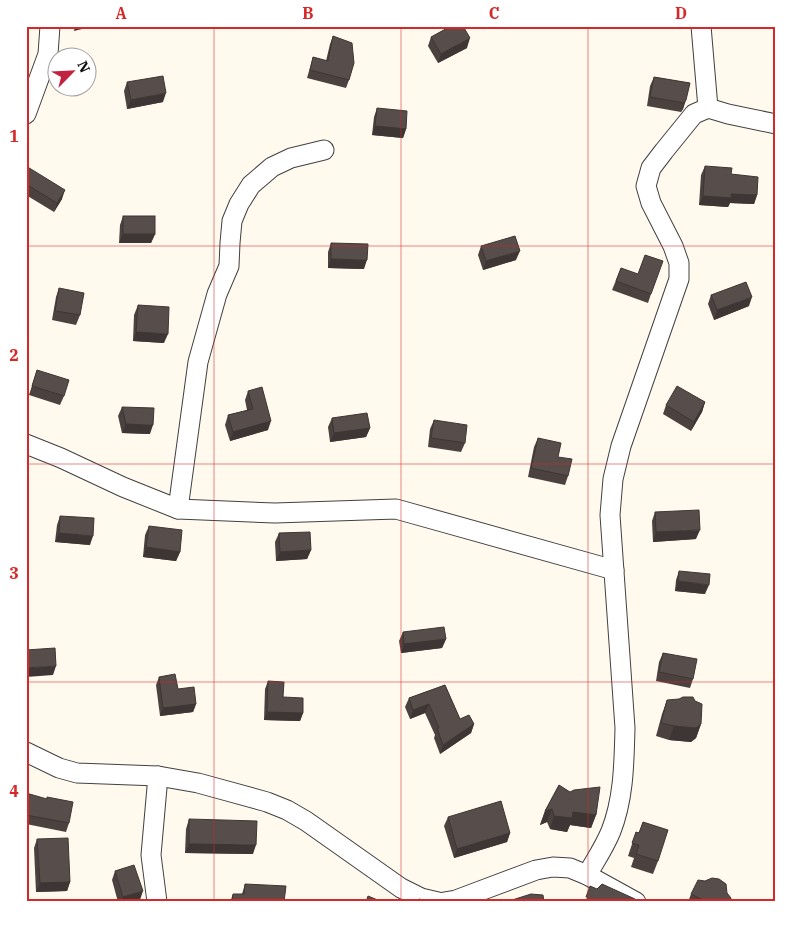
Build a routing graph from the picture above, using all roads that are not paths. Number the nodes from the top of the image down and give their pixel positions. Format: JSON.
{"nodes":[{"id":1,"x":50,"y":26,"type":"edge"},
{"id":2,"x":701,"y":26,"type":"edge"},
{"id":3,"x":708,"y":108,"type":"junction"},
{"id":4,"x":26,"y":114,"type":"edge"},
{"id":5,"x":776,"y":124,"type":"edge"},
{"id":6,"x":324,"y":150,"type":"dead end"},
{"id":7,"x":26,"y":444,"type":"edge"},
{"id":8,"x":178,"y":509,"type":"junction"},
{"id":9,"x":614,"y":570,"type":"junction"},
{"id":10,"x":26,"y":752,"type":"edge"},
{"id":11,"x":158,"y":776,"type":"junction"},
{"id":12,"x":587,"y":875,"type":"junction"},
{"id":13,"x":157,"y":902,"type":"edge"},
{"id":14,"x":438,"y":902,"type":"edge"},
{"id":15,"x":444,"y":902,"type":"edge"},
{"id":16,"x":636,"y":902,"type":"edge"}],
"edges":[{"from":1,"to":4,"type":"street"},
{"from":2,"to":3,"type":"street"},
{"from":3,"to":5,"type":"street"},
{"from":3,"to":9,"type":"street"},
{"from":6,"to":8,"type":"street"},
{"from":7,"to":8,"type":"street"},
{"from":8,"to":9,"type":"street"},
{"from":9,"to":12,"type":"street"},
{"from":10,"to":11,"type":"street"},
{"from":11,"to":13,"type":"street"},
{"from":11,"to":14,"type":"street"},
{"from":12,"to":15,"type":"street"},
{"from":12,"to":16,"type":"street"}]}
